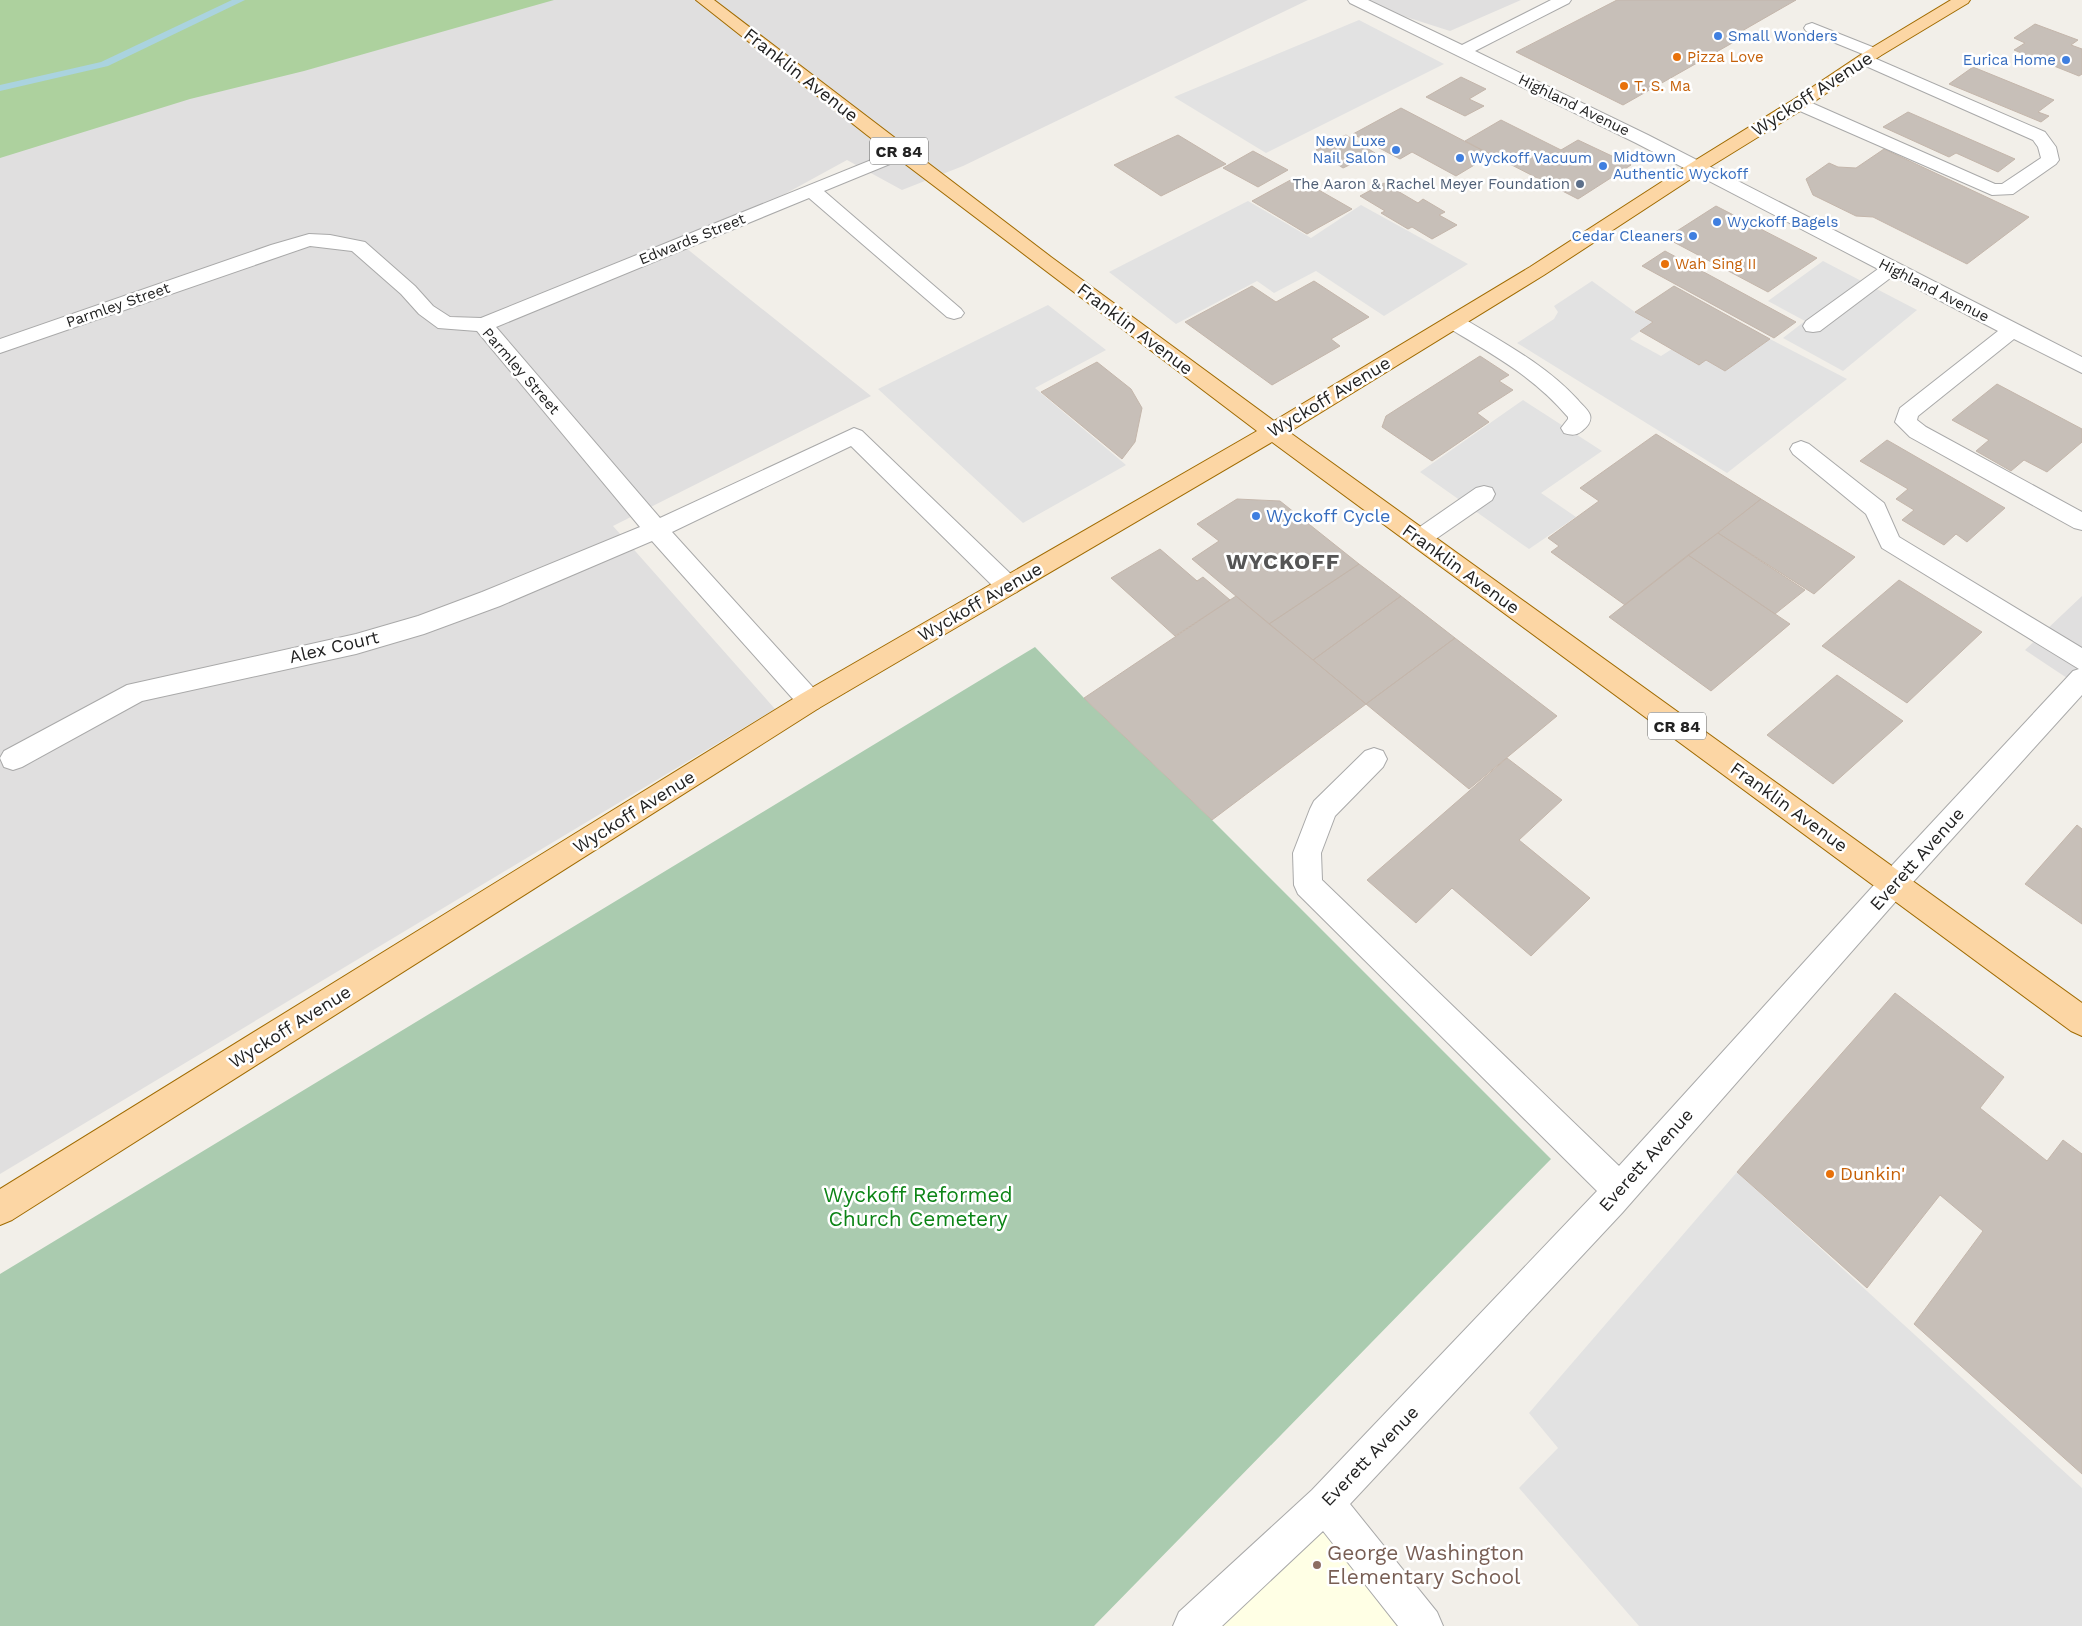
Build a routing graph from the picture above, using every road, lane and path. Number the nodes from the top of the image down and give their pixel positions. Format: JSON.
{"nodes":[{"id":1,"x":704,"y":0,"type":"edge"},
{"id":2,"x":1356,"y":0,"type":"edge"},
{"id":3,"x":1563,"y":0,"type":"edge"},
{"id":4,"x":1962,"y":0,"type":"edge"},
{"id":5,"x":1812,"y":28,"type":"dead end"},
{"id":6,"x":1463,"y":51,"type":"junction"},
{"id":7,"x":1870,"y":57,"type":"junction"},
{"id":8,"x":1799,"y":104,"type":"junction"},
{"id":9,"x":901,"y":153,"type":"junction"},
{"id":10,"x":1696,"y":167,"type":"junction"},
{"id":11,"x":811,"y":190,"type":"junction"},
{"id":12,"x":1890,"y":269,"type":"junction"},
{"id":13,"x":954,"y":313,"type":"dead end"},
{"id":14,"x":1454,"y":322,"type":"junction"},
{"id":15,"x":483,"y":325,"type":"junction"},
{"id":16,"x":1813,"y":326,"type":"dead end"},
{"id":17,"x":2012,"y":330,"type":"junction"},
{"id":18,"x":0,"y":346,"type":"edge"},
{"id":19,"x":2082,"y":366,"type":"edge"},
{"id":20,"x":1572,"y":428,"type":"dead end"},
{"id":21,"x":1272,"y":432,"type":"junction"},
{"id":22,"x":1802,"y":449,"type":"dead end"},
{"id":23,"x":1484,"y":494,"type":"dead end"},
{"id":24,"x":2082,"y":522,"type":"edge"},
{"id":25,"x":656,"y":530,"type":"junction"},
{"id":26,"x":1419,"y":539,"type":"junction"},
{"id":27,"x":1008,"y":586,"type":"junction"},
{"id":28,"x":2082,"y":660,"type":"edge"},
{"id":29,"x":2082,"y":678,"type":"edge"},
{"id":30,"x":810,"y":701,"type":"junction"},
{"id":31,"x":13,"y":759,"type":"dead end"},
{"id":32,"x":1374,"y":759,"type":"dead end"},
{"id":33,"x":1894,"y":883,"type":"junction"},
{"id":34,"x":2082,"y":1021,"type":"edge"},
{"id":35,"x":1620,"y":1190,"type":"junction"},
{"id":36,"x":0,"y":1208,"type":"edge"},
{"id":37,"x":1325,"y":1504,"type":"junction"},
{"id":38,"x":1193,"y":1626,"type":"edge"},
{"id":39,"x":1423,"y":1626,"type":"edge"}],
"edges":[{"from":1,"to":9,"type":"main road","name":"Franklin Avenue","number":"CR 84"},
{"from":2,"to":6,"type":"street","name":"Highland Avenue"},
{"from":3,"to":6,"type":"street"},
{"from":4,"to":7,"type":"main road","name":"Wyckoff Avenue"},
{"from":5,"to":7,"type":"street"},
{"from":6,"to":10,"type":"street","name":"Highland Avenue"},
{"from":7,"to":8,"type":"main road","name":"Wyckoff Avenue"},
{"from":7,"to":8,"type":"street"},
{"from":8,"to":10,"type":"main road","name":"Wyckoff Avenue"},
{"from":9,"to":11,"type":"street","name":"Edwards Street"},
{"from":9,"to":21,"type":"main road","name":"Franklin Avenue","number":"CR 84"},
{"from":10,"to":12,"type":"street","name":"Highland Avenue"},
{"from":10,"to":14,"type":"main road","name":"Wyckoff Avenue"},
{"from":11,"to":13,"type":"street"},
{"from":11,"to":15,"type":"street","name":"Edwards Street"},
{"from":12,"to":16,"type":"street"},
{"from":12,"to":17,"type":"street","name":"Highland Avenue"},
{"from":14,"to":20,"type":"street"},
{"from":14,"to":21,"type":"main road","name":"Wyckoff Avenue"},
{"from":15,"to":18,"type":"street","name":"Parmley Street"},
{"from":15,"to":25,"type":"street","name":"Parmley Street"},
{"from":17,"to":19,"type":"street","name":"Highland Avenue"},
{"from":17,"to":24,"type":"street"},
{"from":21,"to":26,"type":"main road","name":"Franklin Avenue","number":"CR 84"},
{"from":21,"to":27,"type":"main road","name":"Wyckoff Avenue"},
{"from":22,"to":28,"type":"street"},
{"from":23,"to":26,"type":"street"},
{"from":25,"to":27,"type":"street","name":"Alex Court"},
{"from":25,"to":30,"type":"street","name":"Parmley Street"},
{"from":25,"to":31,"type":"street","name":"Alex Court"},
{"from":26,"to":33,"type":"main road","name":"Franklin Avenue","number":"CR 84"},
{"from":27,"to":30,"type":"main road","name":"Wyckoff Avenue"},
{"from":29,"to":33,"type":"street","name":"Everett Avenue"},
{"from":30,"to":36,"type":"main road","name":"Wyckoff Avenue"},
{"from":32,"to":35,"type":"street"},
{"from":33,"to":34,"type":"main road","name":"Franklin Avenue","number":"CR 84"},
{"from":33,"to":35,"type":"street","name":"Everett Avenue"},
{"from":35,"to":37,"type":"street","name":"Everett Avenue"},
{"from":37,"to":38,"type":"street","name":"Everett Avenue"},
{"from":37,"to":39,"type":"street"}]}
